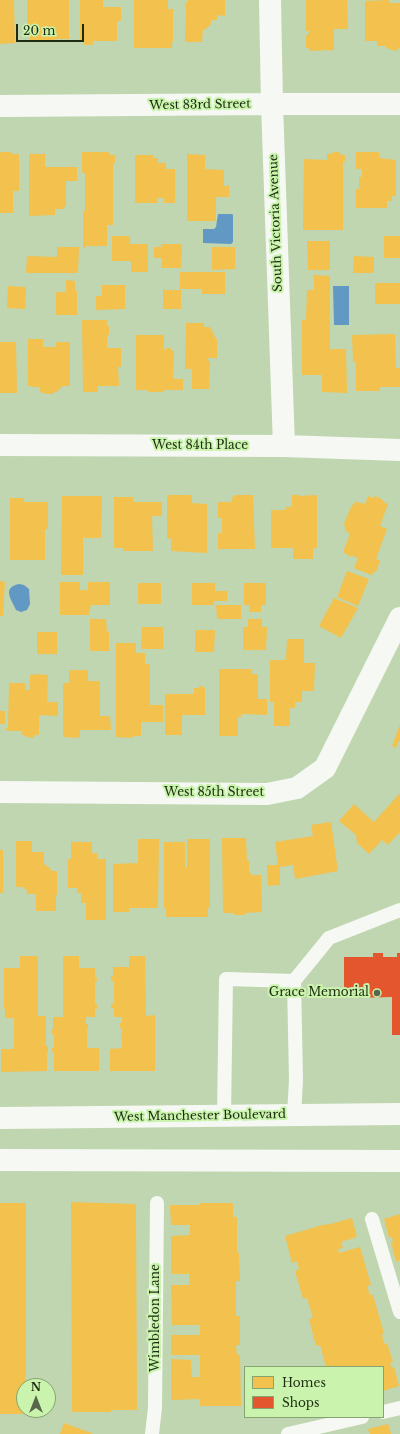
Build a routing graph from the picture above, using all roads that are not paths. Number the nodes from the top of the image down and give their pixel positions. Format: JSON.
{"nodes":[{"id":1,"x":270,"y":0,"type":"edge"},
{"id":2,"x":272,"y":104,"type":"junction"},
{"id":3,"x":400,"y":104,"type":"edge"},
{"id":4,"x":0,"y":106,"type":"edge"},
{"id":5,"x":0,"y":445,"type":"edge"},
{"id":6,"x":284,"y":446,"type":"junction"},
{"id":7,"x":400,"y":450,"type":"edge"},
{"id":8,"x":400,"y":618,"type":"edge"},
{"id":9,"x":0,"y":792,"type":"edge"},
{"id":10,"x":400,"y":910,"type":"edge"},
{"id":11,"x":294,"y":981,"type":"junction"},
{"id":12,"x":294,"y":1114,"type":"junction"},
{"id":13,"x":400,"y":1114,"type":"edge"},
{"id":14,"x":224,"y":1116,"type":"junction"},
{"id":15,"x":0,"y":1118,"type":"edge"},
{"id":16,"x":0,"y":1160,"type":"edge"},
{"id":17,"x":400,"y":1161,"type":"edge"},
{"id":18,"x":156,"y":1203,"type":"dead end"},
{"id":19,"x":372,"y":1219,"type":"dead end"},
{"id":20,"x":400,"y":1312,"type":"edge"},
{"id":21,"x":400,"y":1408,"type":"edge"},
{"id":22,"x":384,"y":1412,"type":"edge"},
{"id":23,"x":358,"y":1418,"type":"edge"},
{"id":24,"x":152,"y":1434,"type":"edge"},
{"id":25,"x":288,"y":1434,"type":"edge"}],
"edges":[{"from":1,"to":2,"type":"street","name":"South Victoria Avenue"},
{"from":2,"to":3,"type":"street","name":"West 83rd Street"},
{"from":2,"to":4,"type":"street","name":"West 83rd Street"},
{"from":2,"to":6,"type":"street","name":"South Victoria Avenue"},
{"from":5,"to":6,"type":"street","name":"West 84th Place"},
{"from":6,"to":7,"type":"street","name":"West 84th Place"},
{"from":8,"to":9,"type":"street","name":"West 85th Street"},
{"from":10,"to":11,"type":"lane"},
{"from":11,"to":12,"type":"lane"},
{"from":11,"to":14,"type":"lane"},
{"from":12,"to":13,"type":"street","name":"West Manchester Boulevard"},
{"from":12,"to":14,"type":"street","name":"West Manchester Boulevard"},
{"from":14,"to":15,"type":"street","name":"West Manchester Boulevard"},
{"from":16,"to":17,"type":"street"},
{"from":18,"to":24,"type":"lane","name":"Wimbledon Lane"},
{"from":19,"to":20,"type":"lane"},
{"from":21,"to":22,"type":"lane"},
{"from":23,"to":25,"type":"lane"}]}
